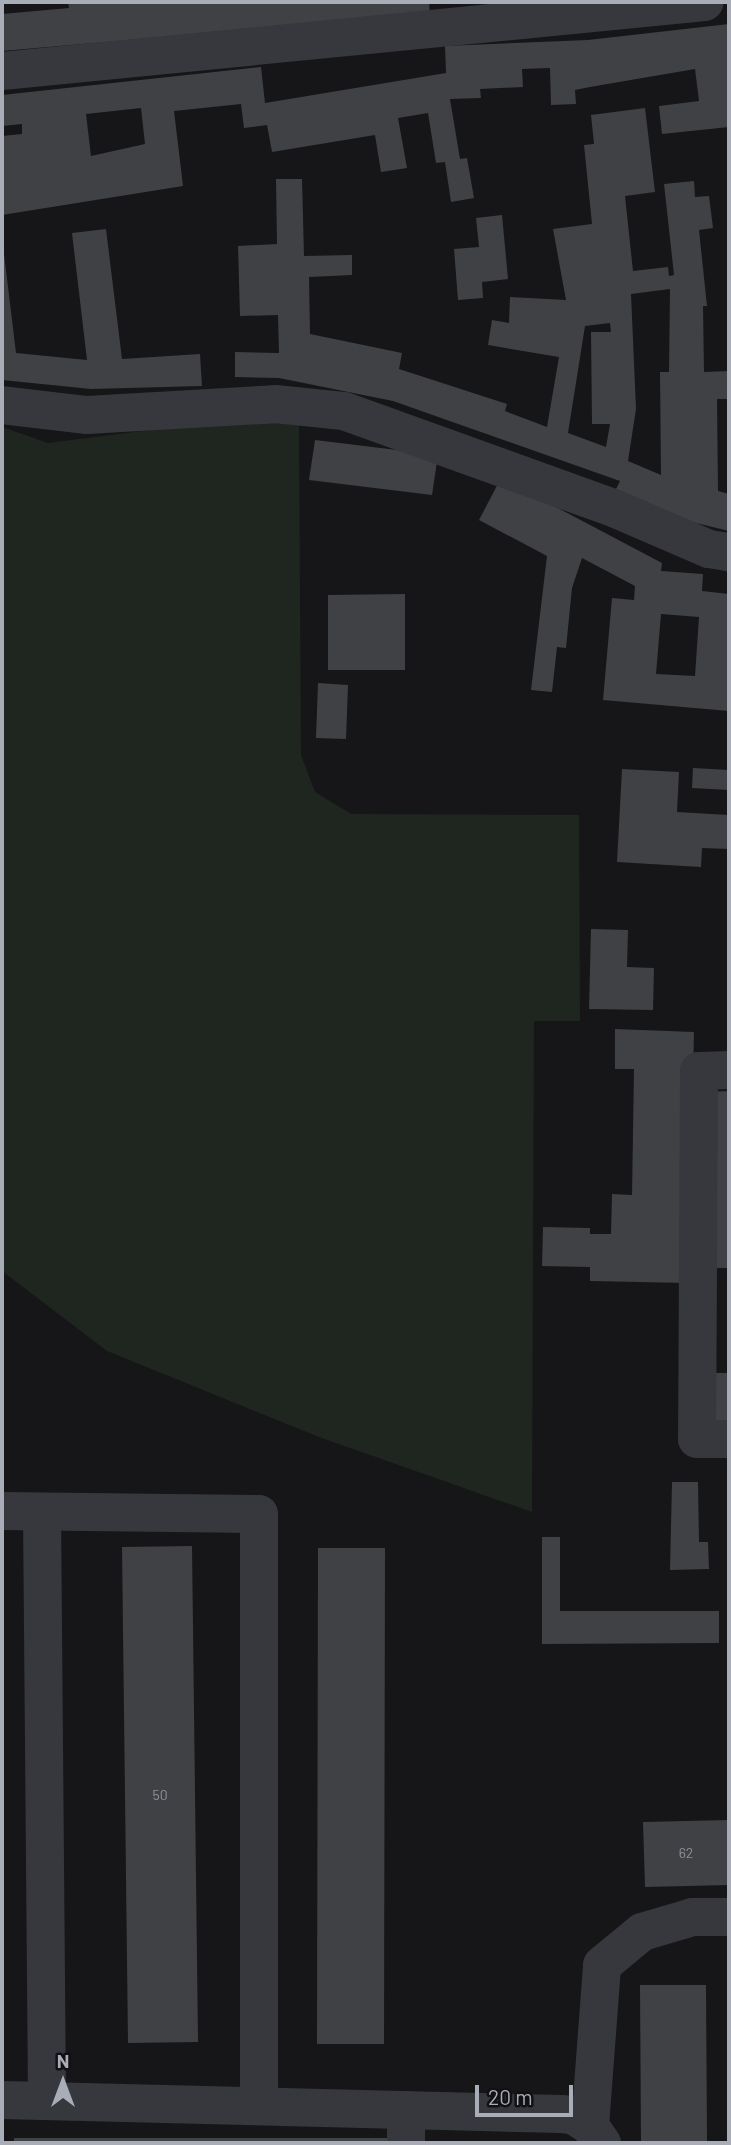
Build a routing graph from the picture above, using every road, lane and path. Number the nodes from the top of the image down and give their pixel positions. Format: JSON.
{"nodes":[{"id":1,"x":705,"y":2,"type":"edge"},
{"id":2,"x":541,"y":8,"type":"edge"},
{"id":3,"x":2,"y":71,"type":"edge"},
{"id":4,"x":2,"y":405,"type":"edge"},
{"id":5,"x":729,"y":552,"type":"edge"},
{"id":6,"x":714,"y":1071,"type":"edge"},
{"id":7,"x":729,"y":1439,"type":"edge"},
{"id":8,"x":2,"y":1511,"type":"edge"},
{"id":9,"x":42,"y":1512,"type":"junction"},
{"id":10,"x":729,"y":1917,"type":"edge"},
{"id":11,"x":2,"y":2100,"type":"edge"},
{"id":12,"x":47,"y":2101,"type":"junction"},
{"id":13,"x":259,"y":2106,"type":"junction"},
{"id":14,"x":406,"y":2127,"type":"edge"},
{"id":15,"x":596,"y":2135,"type":"edge"}],
"edges":[{"from":1,"to":2,"type":"street"},
{"from":2,"to":3,"type":"street"},
{"from":4,"to":5,"type":"street"},
{"from":6,"to":7,"type":"street"},
{"from":8,"to":9,"type":"street"},
{"from":9,"to":12,"type":"street"},
{"from":9,"to":13,"type":"street"},
{"from":10,"to":15,"type":"street"},
{"from":11,"to":12,"type":"street"},
{"from":12,"to":13,"type":"street"},
{"from":13,"to":14,"type":"street"},
{"from":14,"to":15,"type":"street"}]}
